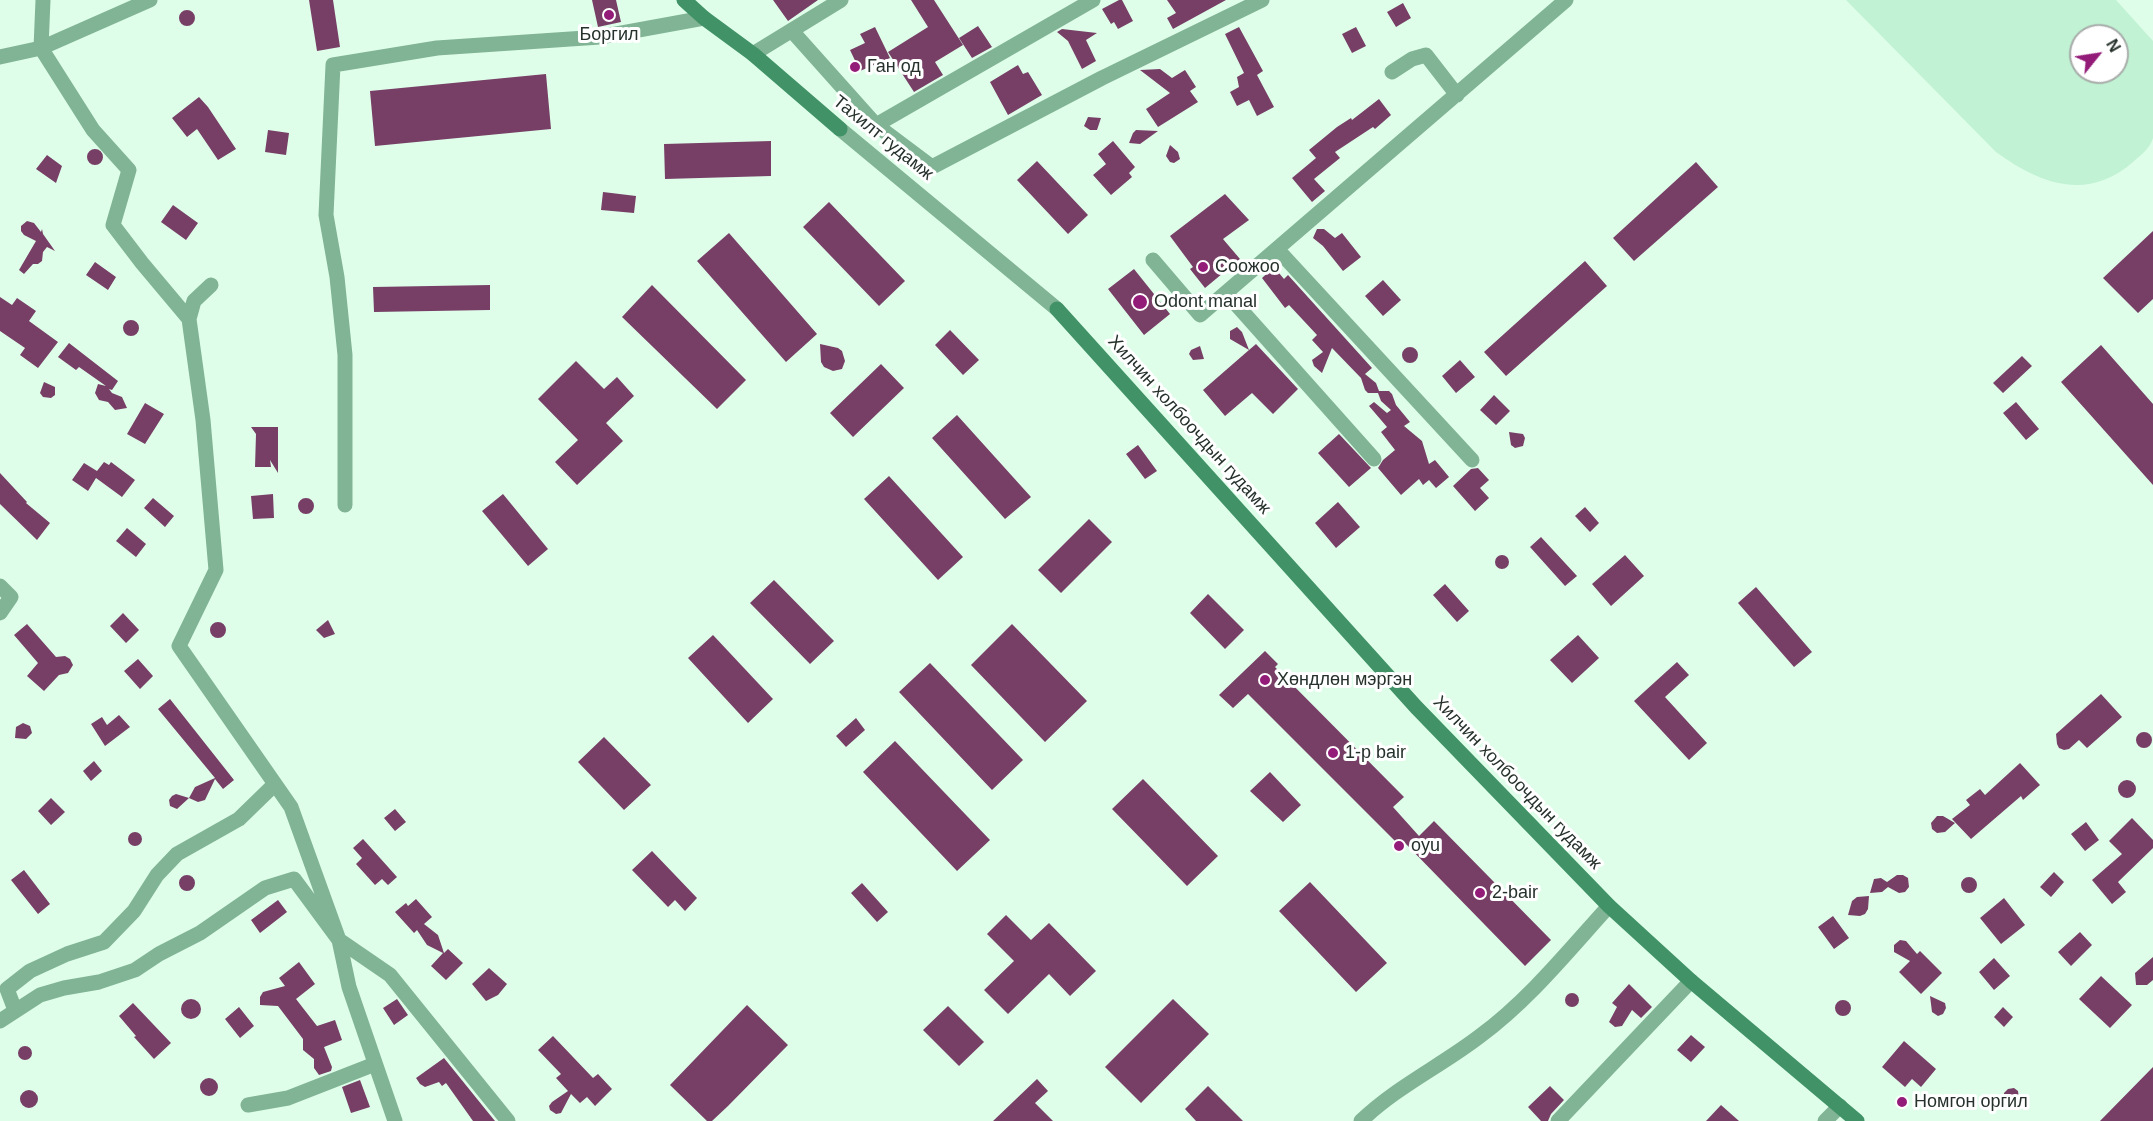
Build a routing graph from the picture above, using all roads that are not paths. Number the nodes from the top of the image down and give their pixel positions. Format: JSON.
{"nodes":[{"id":1,"x":43,"y":0,"type":"edge"},
{"id":2,"x":150,"y":0,"type":"edge"},
{"id":3,"x":684,"y":0,"type":"edge"},
{"id":4,"x":841,"y":0,"type":"edge"},
{"id":5,"x":1094,"y":0,"type":"edge"},
{"id":6,"x":1262,"y":0,"type":"edge"},
{"id":7,"x":1566,"y":0,"type":"edge"},
{"id":8,"x":704,"y":18,"type":"junction"},
{"id":9,"x":792,"y":31,"type":"junction"},
{"id":10,"x":40,"y":48,"type":"junction"},
{"id":11,"x":753,"y":54,"type":"junction"},
{"id":12,"x":0,"y":57,"type":"edge"},
{"id":13,"x":1392,"y":72,"type":"dead end"},
{"id":14,"x":1457,"y":95,"type":"junction"},
{"id":15,"x":876,"y":124,"type":"junction"},
{"id":16,"x":840,"y":129,"type":"joint"},
{"id":17,"x":1278,"y":249,"type":"junction"},
{"id":18,"x":1153,"y":260,"type":"dead end"},
{"id":19,"x":211,"y":285,"type":"dead end"},
{"id":20,"x":1226,"y":293,"type":"junction"},
{"id":21,"x":1057,"y":309,"type":"joint"},
{"id":22,"x":189,"y":319,"type":"junction"},
{"id":23,"x":1374,"y":459,"type":"dead end"},
{"id":24,"x":1472,"y":460,"type":"dead end"},
{"id":25,"x":345,"y":505,"type":"dead end"},
{"id":26,"x":0,"y":586,"type":"edge"},
{"id":27,"x":0,"y":613,"type":"edge"},
{"id":28,"x":275,"y":784,"type":"junction"},
{"id":29,"x":1609,"y":906,"type":"junction"},
{"id":30,"x":339,"y":940,"type":"junction"},
{"id":31,"x":1691,"y":981,"type":"junction"},
{"id":32,"x":15,"y":1010,"type":"junction"},
{"id":33,"x":0,"y":1021,"type":"edge"},
{"id":34,"x":375,"y":1064,"type":"junction"},
{"id":35,"x":248,"y":1105,"type":"dead end"},
{"id":36,"x":1840,"y":1106,"type":"junction"},
{"id":37,"x":391,"y":1119,"type":"edge"},
{"id":38,"x":508,"y":1121,"type":"edge"},
{"id":39,"x":1361,"y":1121,"type":"edge"},
{"id":40,"x":1558,"y":1121,"type":"edge"},
{"id":41,"x":1825,"y":1121,"type":"edge"},
{"id":42,"x":1857,"y":1121,"type":"edge"}],
"edges":[{"from":1,"to":10,"type":"street"},
{"from":2,"to":10,"type":"street"},
{"from":3,"to":8,"type":"main road","name":"Тахилт гудамж"},
{"from":4,"to":9,"type":"street"},
{"from":5,"to":15,"type":"street"},
{"from":6,"to":15,"type":"street"},
{"from":7,"to":14,"type":"street"},
{"from":8,"to":11,"type":"main road","name":"Тахилт гудамж"},
{"from":8,"to":25,"type":"street"},
{"from":9,"to":11,"type":"street"},
{"from":9,"to":15,"type":"street"},
{"from":10,"to":12,"type":"street"},
{"from":10,"to":22,"type":"street"},
{"from":11,"to":16,"type":"main road","name":"Тахилт гудамж"},
{"from":13,"to":14,"type":"street"},
{"from":14,"to":17,"type":"street"},
{"from":16,"to":21,"type":"street","name":"Тахилт гудамж"},
{"from":17,"to":20,"type":"street"},
{"from":17,"to":24,"type":"street"},
{"from":18,"to":20,"type":"street"},
{"from":19,"to":22,"type":"street"},
{"from":20,"to":23,"type":"street"},
{"from":21,"to":29,"type":"main road","name":"Хилчин холбоочдын гудамж"},
{"from":22,"to":28,"type":"street"},
{"from":26,"to":27,"type":"street"},
{"from":28,"to":30,"type":"street"},
{"from":28,"to":32,"type":"street"},
{"from":29,"to":31,"type":"main road","name":"Хилчин холбоочдын гудамж"},
{"from":29,"to":39,"type":"street"},
{"from":30,"to":32,"type":"street"},
{"from":30,"to":34,"type":"street"},
{"from":30,"to":38,"type":"street"},
{"from":31,"to":36,"type":"main road","name":"Хилчин холбоочдын гудамж"},
{"from":31,"to":40,"type":"street"},
{"from":32,"to":33,"type":"street"},
{"from":34,"to":35,"type":"street"},
{"from":34,"to":37,"type":"street"},
{"from":36,"to":41,"type":"street"},
{"from":36,"to":42,"type":"main road","name":"Хилчин холбоочдын гудамж"}]}
